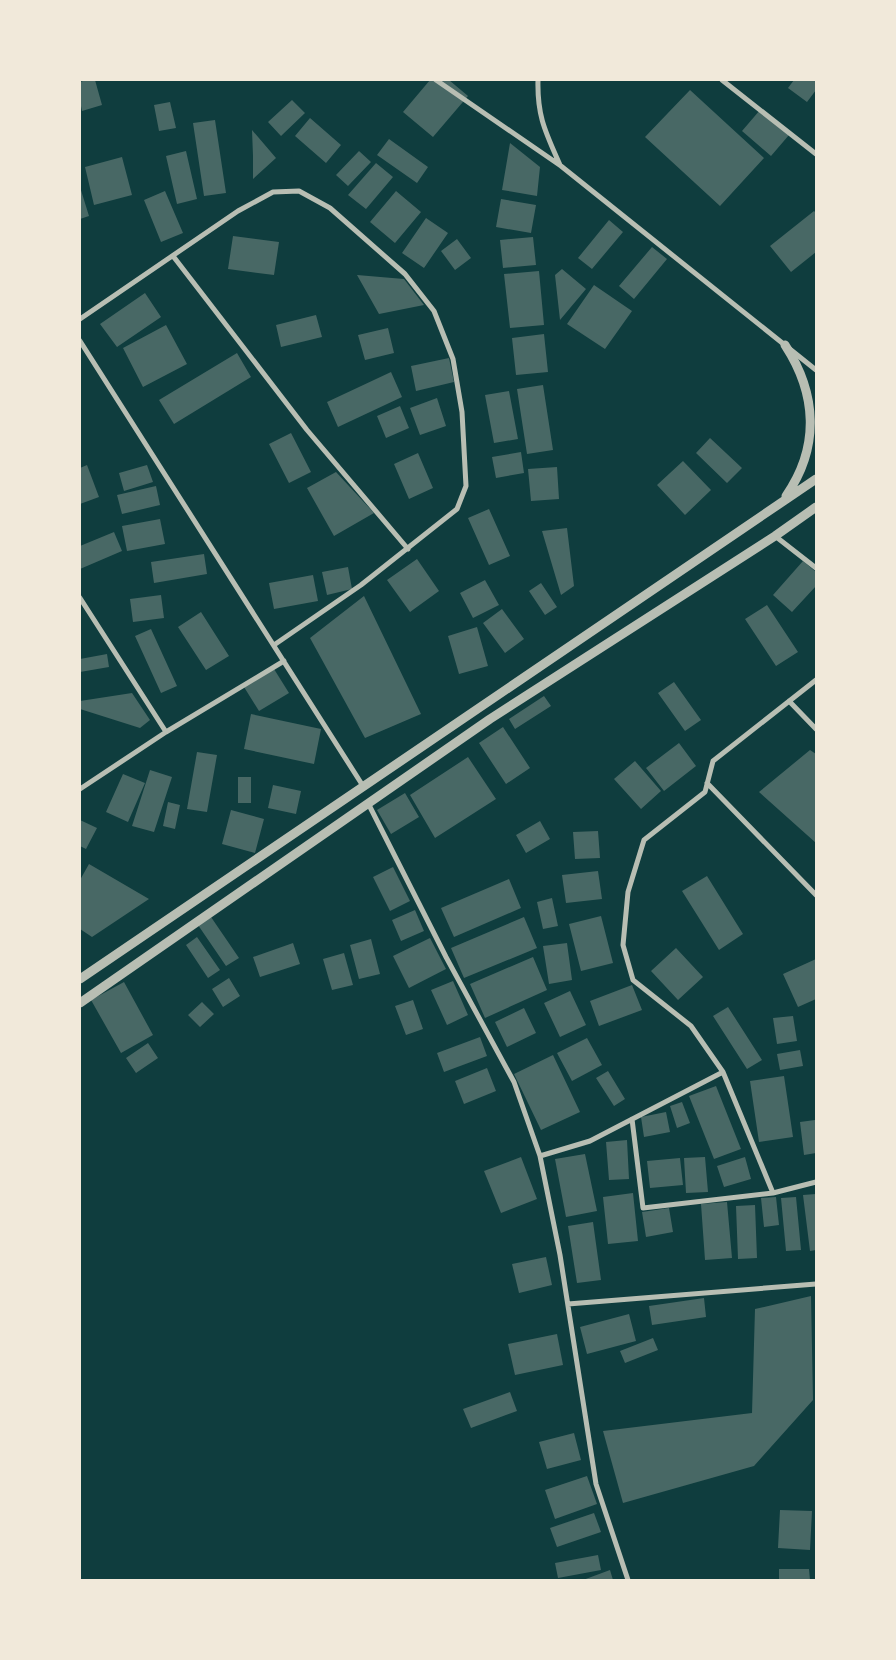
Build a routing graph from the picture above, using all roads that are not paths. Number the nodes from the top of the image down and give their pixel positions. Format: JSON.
{"nodes":[{"id":1,"x":436,"y":80,"type":"edge"},
{"id":2,"x":538,"y":80,"type":"edge"},
{"id":3,"x":722,"y":80,"type":"edge"},
{"id":4,"x":816,"y":154,"type":"edge"},
{"id":5,"x":561,"y":166,"type":"junction"},
{"id":6,"x":173,"y":256,"type":"junction"},
{"id":7,"x":80,"y":319,"type":"edge"},
{"id":8,"x":80,"y":341,"type":"edge"},
{"id":9,"x":785,"y":345,"type":"junction"},
{"id":10,"x":816,"y":370,"type":"edge"},
{"id":11,"x":816,"y":479,"type":"edge"},
{"id":12,"x":784,"y":500,"type":"junction"},
{"id":13,"x":816,"y":507,"type":"edge"},
{"id":14,"x":775,"y":536,"type":"junction"},
{"id":15,"x":408,"y":549,"type":"junction"},
{"id":16,"x":816,"y":568,"type":"edge"},
{"id":17,"x":80,"y":598,"type":"edge"},
{"id":18,"x":86,"y":608,"type":"junction"},
{"id":19,"x":80,"y":612,"type":"edge"},
{"id":20,"x":274,"y":645,"type":"junction"},
{"id":21,"x":284,"y":661,"type":"junction"},
{"id":22,"x":816,"y":680,"type":"edge"},
{"id":23,"x":789,"y":701,"type":"junction"},
{"id":24,"x":816,"y":729,"type":"edge"},
{"id":25,"x":166,"y":732,"type":"junction"},
{"id":26,"x":707,"y":783,"type":"junction"},
{"id":27,"x":363,"y":786,"type":"junction"},
{"id":28,"x":80,"y":789,"type":"edge"},
{"id":29,"x":369,"y":805,"type":"junction"},
{"id":30,"x":816,"y":895,"type":"edge"},
{"id":31,"x":80,"y":979,"type":"edge"},
{"id":32,"x":80,"y":1003,"type":"edge"},
{"id":33,"x":723,"y":1072,"type":"junction"},
{"id":34,"x":632,"y":1119,"type":"junction"},
{"id":35,"x":540,"y":1156,"type":"junction"},
{"id":36,"x":816,"y":1182,"type":"edge"},
{"id":37,"x":773,"y":1192,"type":"junction"},
{"id":38,"x":816,"y":1284,"type":"edge"},
{"id":39,"x":568,"y":1304,"type":"junction"},
{"id":40,"x":628,"y":1580,"type":"edge"}],
"edges":[{"from":1,"to":5,"type":"street"},
{"from":2,"to":5,"type":"street"},
{"from":3,"to":4,"type":"street"},
{"from":5,"to":9,"type":"street"},
{"from":6,"to":7,"type":"street"},
{"from":6,"to":15,"type":"street"},
{"from":6,"to":15,"type":"street"},
{"from":8,"to":20,"type":"street"},
{"from":9,"to":10,"type":"street"},
{"from":9,"to":12,"type":"street"},
{"from":11,"to":12,"type":"street"},
{"from":12,"to":27,"type":"street"},
{"from":13,"to":14,"type":"street"},
{"from":14,"to":16,"type":"street"},
{"from":14,"to":29,"type":"street"},
{"from":15,"to":20,"type":"street"},
{"from":17,"to":18,"type":"street"},
{"from":18,"to":19,"type":"street"},
{"from":18,"to":25,"type":"street"},
{"from":20,"to":21,"type":"street"},
{"from":21,"to":25,"type":"street"},
{"from":21,"to":27,"type":"street"},
{"from":22,"to":23,"type":"street"},
{"from":23,"to":24,"type":"street"},
{"from":23,"to":26,"type":"street"},
{"from":25,"to":28,"type":"street"},
{"from":26,"to":30,"type":"street"},
{"from":26,"to":33,"type":"street"},
{"from":27,"to":31,"type":"street"},
{"from":29,"to":32,"type":"street"},
{"from":29,"to":35,"type":"street"},
{"from":33,"to":34,"type":"street"},
{"from":33,"to":37,"type":"street"},
{"from":34,"to":35,"type":"street"},
{"from":34,"to":37,"type":"street"},
{"from":35,"to":39,"type":"street"},
{"from":36,"to":37,"type":"street"},
{"from":38,"to":39,"type":"street"},
{"from":39,"to":40,"type":"street"}]}
